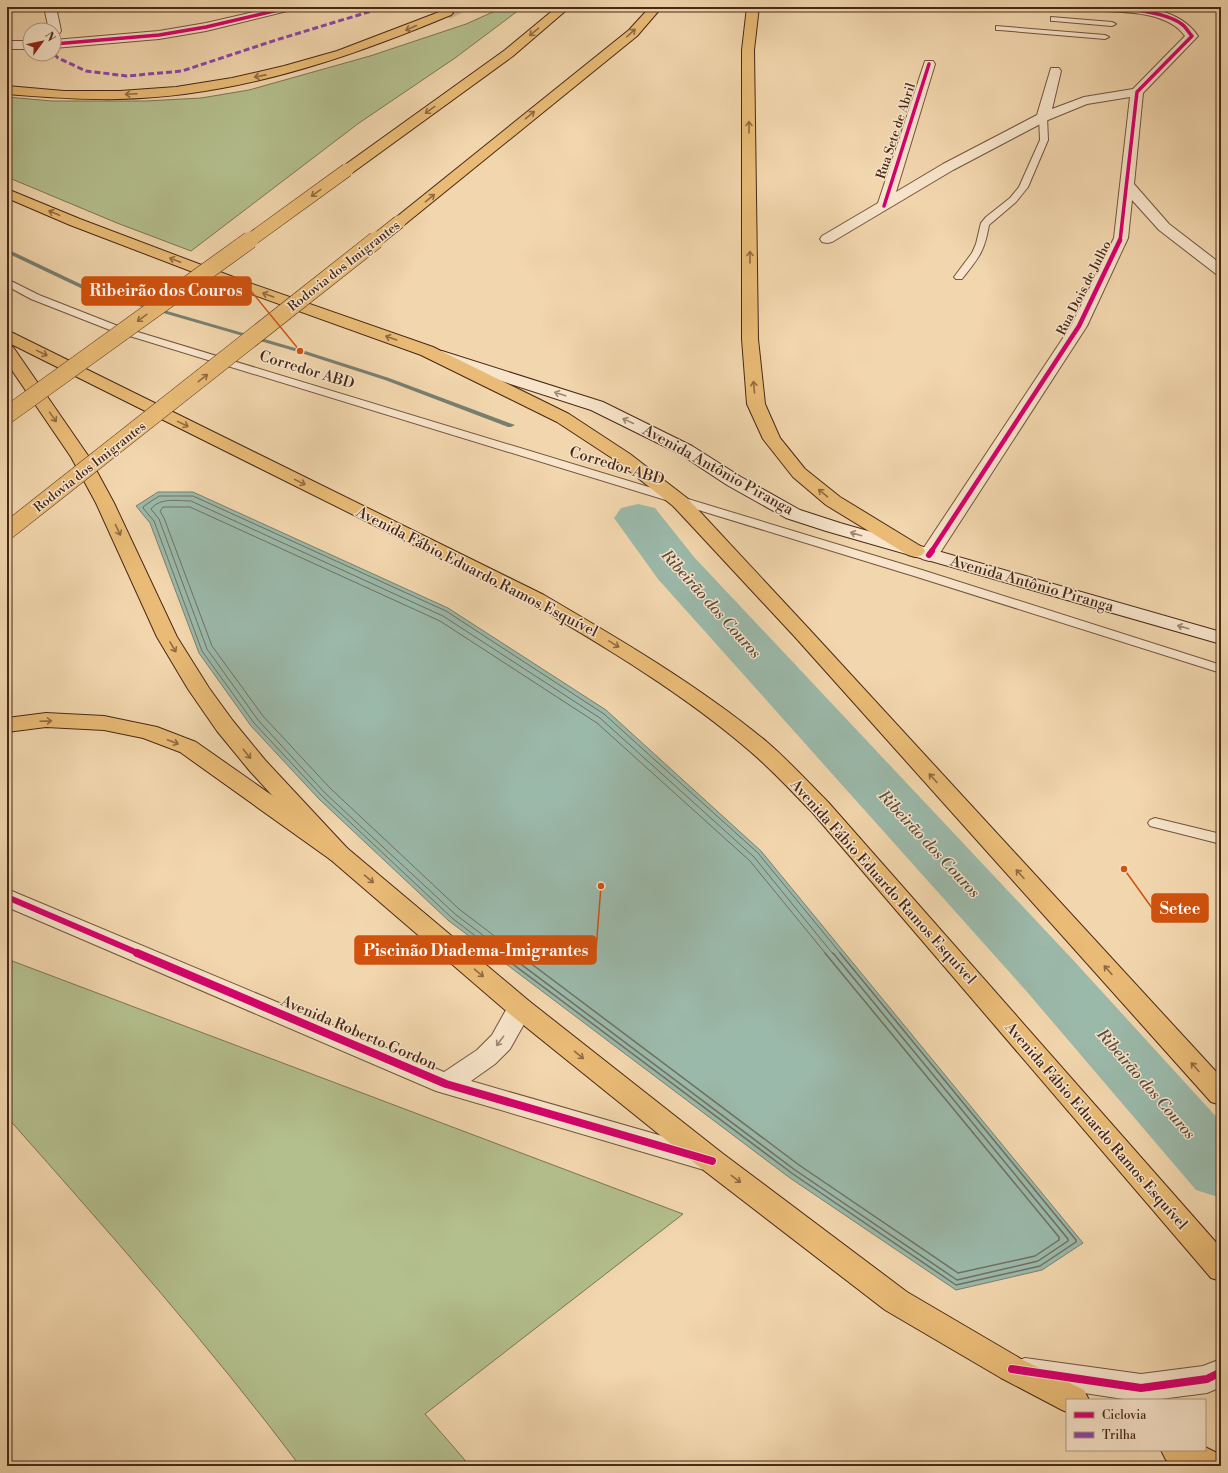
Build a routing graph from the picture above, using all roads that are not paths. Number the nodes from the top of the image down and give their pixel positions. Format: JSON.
{"nodes":[{"id":1,"x":50,"y":7,"type":"edge"},
{"id":2,"x":291,"y":7,"type":"edge"},
{"id":3,"x":564,"y":7,"type":"edge"},
{"id":4,"x":656,"y":7,"type":"edge"},
{"id":5,"x":753,"y":7,"type":"edge"},
{"id":6,"x":1104,"y":7,"type":"edge"},
{"id":7,"x":447,"y":13,"type":"tunnel mouth"},
{"id":8,"x":53,"y":22,"type":"edge"},
{"id":9,"x":1112,"y":24,"type":"dead end"},
{"id":10,"x":382,"y":26,"type":"dead end"},
{"id":11,"x":999,"y":28,"type":"dead end"},
{"id":12,"x":1052,"y":32,"type":"junction"},
{"id":13,"x":1105,"y":37,"type":"dead end"},
{"id":14,"x":62,"y":43,"type":"edge"},
{"id":15,"x":7,"y":45,"type":"edge"},
{"id":16,"x":22,"y":45,"type":"edge"},
{"id":17,"x":929,"y":64,"type":"dead end"},
{"id":18,"x":298,"y":66,"type":"junction"},
{"id":19,"x":1055,"y":71,"type":"dead end"},
{"id":20,"x":7,"y":90,"type":"edge"},
{"id":21,"x":1137,"y":92,"type":"junction"},
{"id":22,"x":1043,"y":117,"type":"junction"},
{"id":23,"x":1128,"y":186,"type":"junction"},
{"id":24,"x":7,"y":193,"type":"edge"},
{"id":25,"x":884,"y":206,"type":"junction"},
{"id":26,"x":827,"y":239,"type":"dead end"},
{"id":27,"x":1221,"y":271,"type":"edge"},
{"id":28,"x":959,"y":276,"type":"dead end"},
{"id":29,"x":7,"y":282,"type":"edge"},
{"id":30,"x":7,"y":336,"type":"edge"},
{"id":31,"x":7,"y":350,"type":"edge"},
{"id":32,"x":427,"y":351,"type":"junction"},
{"id":33,"x":7,"y":415,"type":"edge"},
{"id":34,"x":680,"y":502,"type":"junction"},
{"id":35,"x":7,"y":531,"type":"edge"},
{"id":36,"x":922,"y":553,"type":"junction"},
{"id":37,"x":1221,"y":638,"type":"edge"},
{"id":38,"x":1221,"y":669,"type":"edge"},
{"id":39,"x":7,"y":724,"type":"edge"},
{"id":40,"x":1155,"y":823,"type":"dead end"},
{"id":41,"x":1221,"y":839,"type":"edge"},
{"id":42,"x":339,"y":854,"type":"junction"},
{"id":43,"x":7,"y":897,"type":"edge"},
{"id":44,"x":520,"y":1008,"type":"junction"},
{"id":45,"x":446,"y":1084,"type":"junction"},
{"id":46,"x":1221,"y":1096,"type":"edge"},
{"id":47,"x":712,"y":1161,"type":"junction"},
{"id":48,"x":1221,"y":1269,"type":"edge"},
{"id":49,"x":1012,"y":1369,"type":"junction"},
{"id":50,"x":1221,"y":1372,"type":"edge"},
{"id":51,"x":1072,"y":1399,"type":"edge"},
{"id":52,"x":1179,"y":1451,"type":"edge"},
{"id":53,"x":1212,"y":1466,"type":"edge"}],
"edges":[{"from":1,"to":8,"type":"street"},
{"from":2,"to":14,"type":"street"},
{"from":3,"to":33,"type":"highway","one_way":true,"bridge":true},
{"from":35,"to":4,"type":"highway","name":"Rodovia dos Imigrantes","one_way":true,"bridge":true},
{"from":36,"to":5,"type":"highway","one_way":true},
{"from":6,"to":21,"type":"street"},
{"from":7,"to":18,"type":"highway","one_way":true},
{"from":9,"to":12,"type":"lane"},
{"from":10,"to":18,"type":"highway"},
{"from":11,"to":12,"type":"lane"},
{"from":12,"to":13,"type":"lane"},
{"from":15,"to":16,"type":"street"},
{"from":17,"to":25,"type":"street","name":"Rua Sete de Abril"},
{"from":18,"to":20,"type":"highway","one_way":true},
{"from":19,"to":22,"type":"street"},
{"from":21,"to":22,"type":"street"},
{"from":21,"to":23,"type":"street","name":"Rua Dois de Julho"},
{"from":22,"to":25,"type":"street"},
{"from":22,"to":28,"type":"lane"},
{"from":23,"to":27,"type":"street"},
{"from":23,"to":36,"type":"street","name":"Rua Dois de Julho"},
{"from":32,"to":24,"type":"highway","one_way":true},
{"from":25,"to":26,"type":"street"},
{"from":29,"to":34,"type":"lane","name":"Corredor ABD"},
{"from":30,"to":48,"type":"highway","name":"Avenida Fábio Eduardo Ramos Esquível","one_way":true},
{"from":31,"to":42,"type":"highway","one_way":true},
{"from":32,"to":34,"type":"highway"},
{"from":36,"to":32,"type":"street","name":"Avenida Antônio Piranga","one_way":true},
{"from":34,"to":38,"type":"lane","name":"Corredor ABD"},
{"from":46,"to":34,"type":"highway","one_way":true},
{"from":37,"to":36,"type":"street","name":"Avenida Antônio Piranga","one_way":true},
{"from":39,"to":42,"type":"highway","one_way":true},
{"from":40,"to":41,"type":"lane"},
{"from":42,"to":44,"type":"highway","one_way":true},
{"from":43,"to":45,"type":"street","name":"Avenida Roberto Gordon"},
{"from":44,"to":45,"type":"street","name":"Avenida Roberto Gordon","one_way":true},
{"from":44,"to":47,"type":"highway","one_way":true},
{"from":45,"to":47,"type":"street","name":"Avenida Roberto Gordon"},
{"from":47,"to":49,"type":"highway","one_way":true},
{"from":49,"to":50,"type":"street"},
{"from":49,"to":51,"type":"highway"},
{"from":52,"to":53,"type":"highway"}]}
